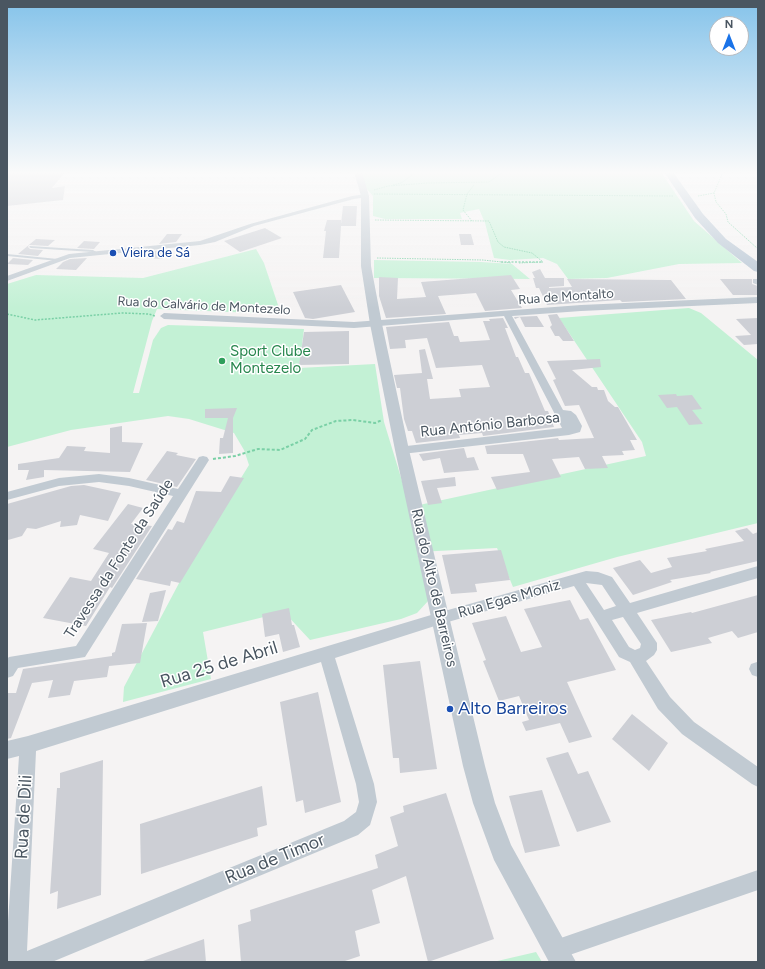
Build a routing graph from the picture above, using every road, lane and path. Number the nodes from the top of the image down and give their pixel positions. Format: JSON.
{"nodes":[{"id":1,"x":278,"y":217,"type":"edge"},
{"id":2,"x":469,"y":217,"type":"edge"},
{"id":3,"x":700,"y":217,"type":"edge"},
{"id":4,"x":727,"y":217,"type":"edge"},
{"id":5,"x":366,"y":220,"type":"joint"},
{"id":6,"x":472,"y":221,"type":"junction"},
{"id":7,"x":30,"y":247,"type":"dead end"},
{"id":8,"x":758,"y":249,"type":"edge"},
{"id":9,"x":96,"y":253,"type":"junction"},
{"id":10,"x":7,"y":255,"type":"edge"},
{"id":11,"x":366,"y":259,"type":"junction"},
{"id":12,"x":58,"y":260,"type":"junction"},
{"id":13,"x":758,"y":268,"type":"edge"},
{"id":14,"x":11,"y":276,"type":"edge"},
{"id":15,"x":7,"y":279,"type":"edge"},
{"id":16,"x":758,"y":300,"type":"edge"},
{"id":17,"x":7,"y":314,"type":"edge"},
{"id":18,"x":506,"y":314,"type":"junction"},
{"id":19,"x":164,"y":316,"type":"joint"},
{"id":20,"x":376,"y":324,"type":"junction"},
{"id":21,"x":395,"y":417,"type":"junction"},
{"id":22,"x":402,"y":450,"type":"junction"},
{"id":23,"x":203,"y":460,"type":"joint"},
{"id":24,"x":182,"y":494,"type":"junction"},
{"id":25,"x":7,"y":496,"type":"edge"},
{"id":26,"x":758,"y":572,"type":"edge"},
{"id":27,"x":577,"y":580,"type":"junction"},
{"id":28,"x":626,"y":609,"type":"junction"},
{"id":29,"x":601,"y":617,"type":"junction"},
{"id":30,"x":441,"y":618,"type":"junction"},
{"id":31,"x":326,"y":653,"type":"junction"},
{"id":32,"x":635,"y":657,"type":"junction"},
{"id":33,"x":7,"y":671,"type":"edge"},
{"id":34,"x":28,"y":745,"type":"junction"},
{"id":35,"x":7,"y":750,"type":"edge"},
{"id":36,"x":758,"y":778,"type":"edge"},
{"id":37,"x":758,"y":880,"type":"edge"},
{"id":38,"x":559,"y":956,"type":"edge"},
{"id":39,"x":16,"y":962,"type":"edge"},
{"id":40,"x":27,"y":962,"type":"edge"}],
"edges":[{"from":1,"to":9,"type":"street"},
{"from":2,"to":6,"type":"path"},
{"from":3,"to":13,"type":"main road"},
{"from":4,"to":8,"type":"path"},
{"from":5,"to":6,"type":"path"},
{"from":5,"to":11,"type":"street","name":"Rua do Alto de Barreiros"},
{"from":6,"to":11,"type":"path"},
{"from":7,"to":9,"type":"lane"},
{"from":9,"to":12,"type":"street"},
{"from":10,"to":12,"type":"lane"},
{"from":11,"to":20,"type":"street","name":"Rua do Alto de Barreiros"},
{"from":12,"to":14,"type":"street"},
{"from":14,"to":15,"type":"street"},
{"from":16,"to":18,"type":"street","name":"Rua de Montalto"},
{"from":17,"to":19,"type":"path","name":"Rua do Calvário de Montezelo"},
{"from":18,"to":20,"type":"street","name":"Rua de Montalto"},
{"from":18,"to":22,"type":"street","name":"Rua António Barbosa"},
{"from":19,"to":20,"type":"street","name":"Rua do Calvário de Montezelo"},
{"from":20,"to":21,"type":"street","name":"Rua do Alto de Barreiros"},
{"from":21,"to":22,"type":"street","name":"Rua do Alto de Barreiros"},
{"from":21,"to":23,"type":"path"},
{"from":22,"to":30,"type":"street","name":"Rua do Alto de Barreiros"},
{"from":23,"to":24,"type":"street","name":"Travessa da Fonte da Saúde"},
{"from":24,"to":25,"type":"street"},
{"from":24,"to":33,"type":"street","name":"Travessa da Fonte da Saúde"},
{"from":26,"to":28,"type":"street"},
{"from":27,"to":28,"type":"street","name":"Rua Egas Moniz"},
{"from":27,"to":29,"type":"street","name":"Rua Egas Moniz"},
{"from":27,"to":30,"type":"street","name":"Rua Egas Moniz"},
{"from":28,"to":29,"type":"street"},
{"from":28,"to":32,"type":"street","name":"Rua Egas Moniz"},
{"from":29,"to":32,"type":"street","name":"Rua Egas Moniz"},
{"from":30,"to":31,"type":"street","name":"Rua 25 de Abril"},
{"from":30,"to":38,"type":"street","name":"Rua do Alto de Barreiros"},
{"from":31,"to":34,"type":"street","name":"Rua 25 de Abril"},
{"from":31,"to":40,"type":"street","name":"Rua de Timor"},
{"from":32,"to":36,"type":"street"},
{"from":34,"to":35,"type":"street","name":"Rua 25 de Abril"},
{"from":34,"to":39,"type":"street","name":"Rua de Dili"},
{"from":37,"to":38,"type":"street"}]}
